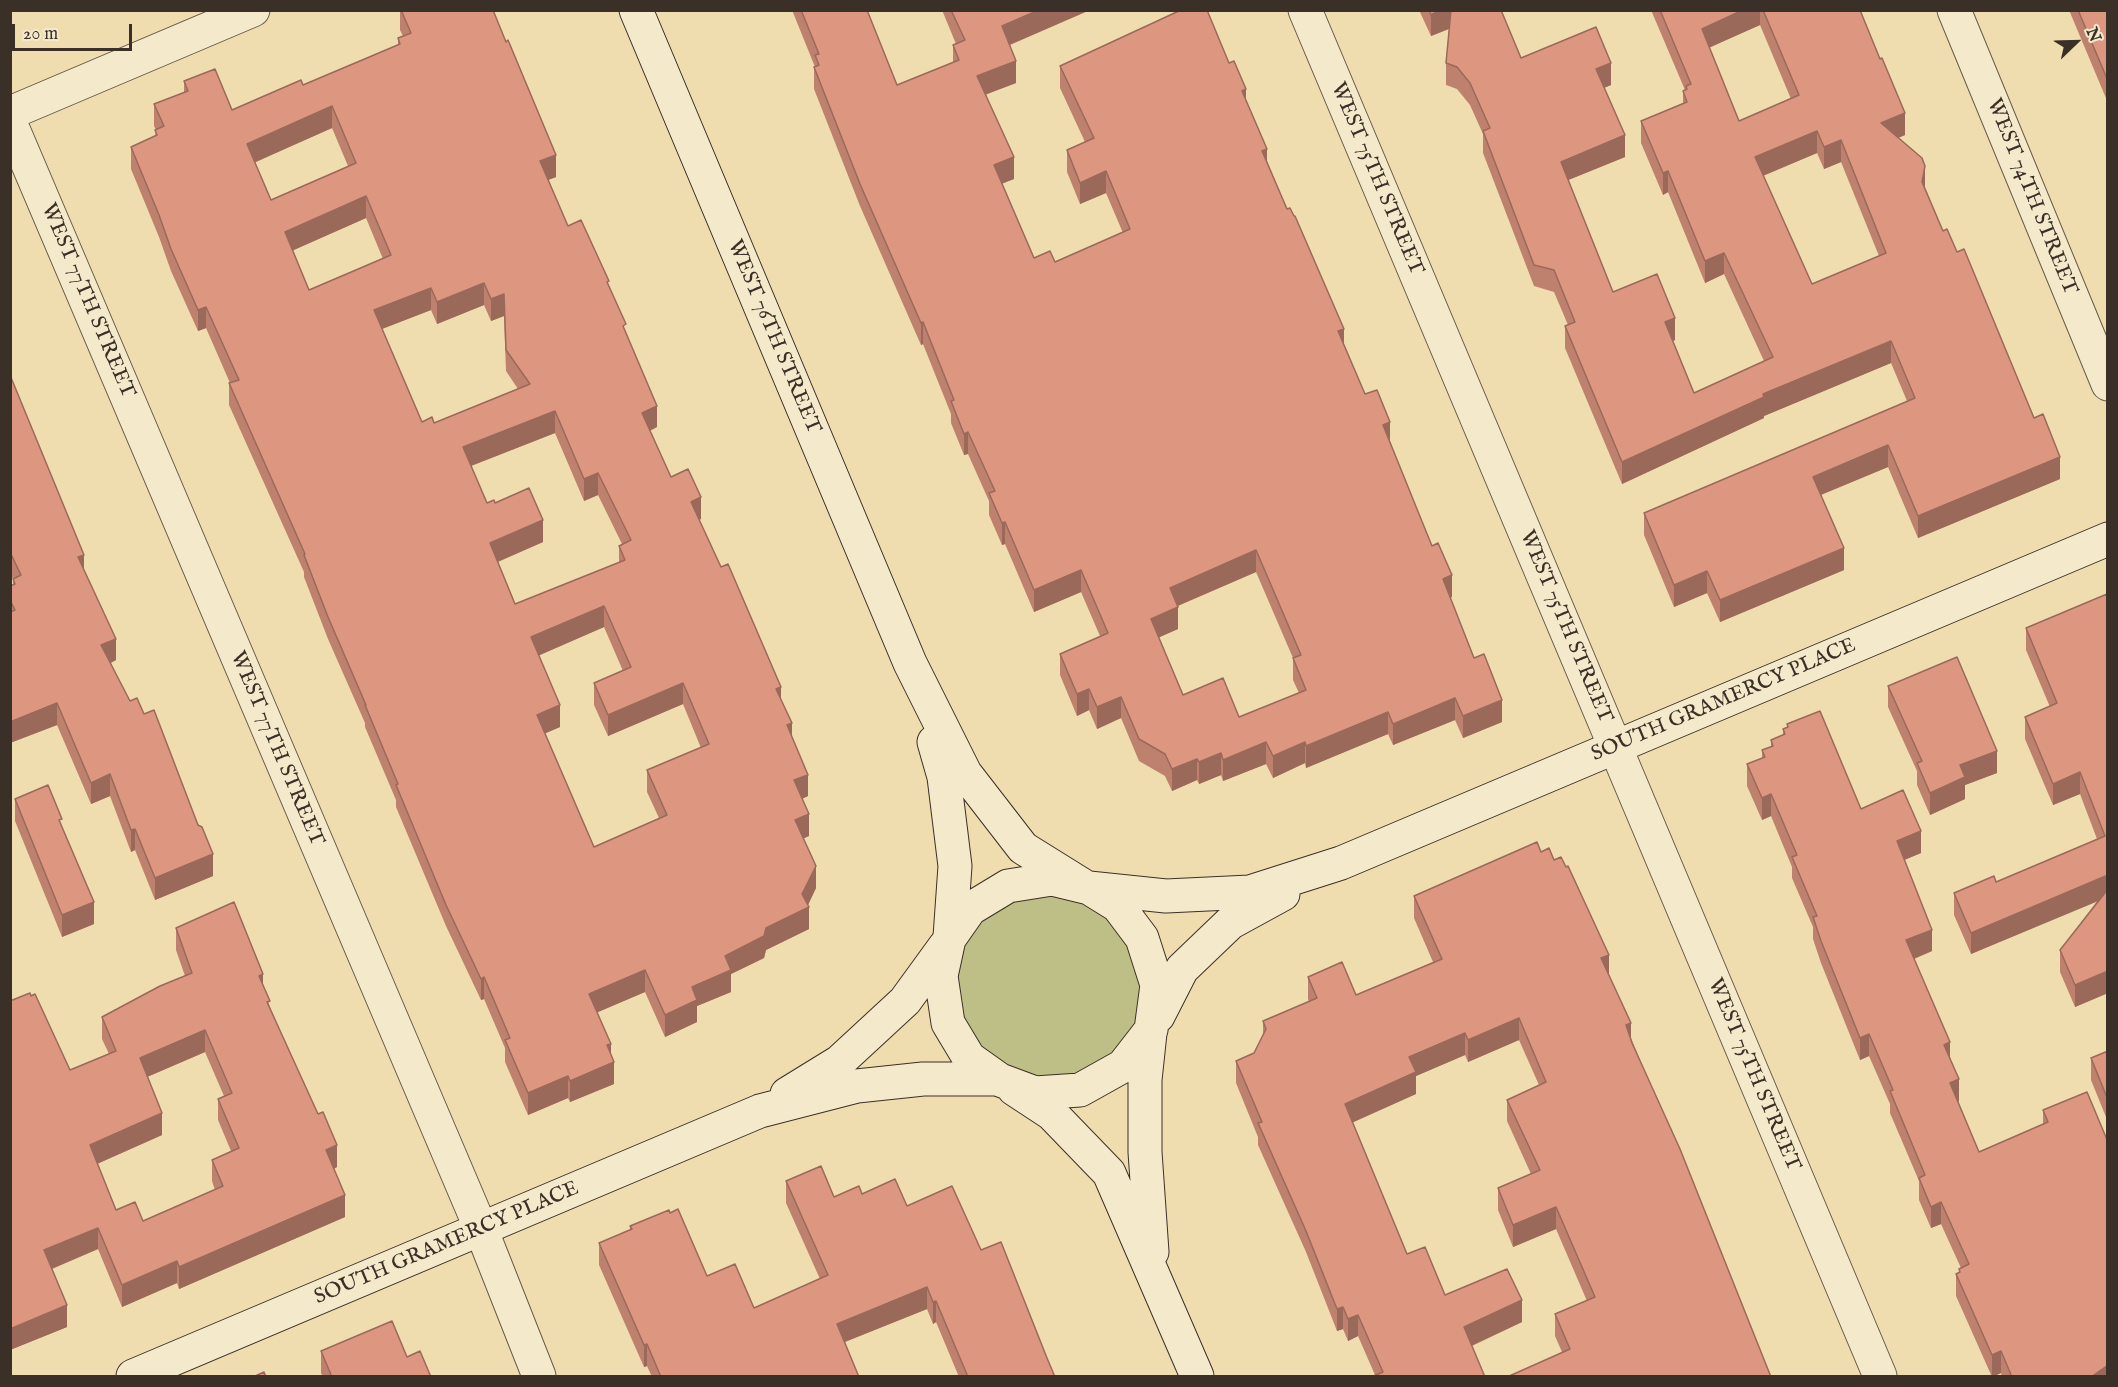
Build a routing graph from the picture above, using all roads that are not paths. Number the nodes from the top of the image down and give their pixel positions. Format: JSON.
{"nodes":[{"id":1,"x":253,"y":10,"type":"edge"},
{"id":2,"x":636,"y":10,"type":"edge"},
{"id":3,"x":1305,"y":10,"type":"edge"},
{"id":4,"x":1954,"y":10,"type":"edge"},
{"id":5,"x":10,"y":113,"type":"edge"},
{"id":6,"x":10,"y":122,"type":"edge"},
{"id":7,"x":2108,"y":384,"type":"edge"},
{"id":8,"x":2108,"y":539,"type":"edge"},
{"id":9,"x":910,"y":663,"type":"junction"},
{"id":10,"x":1616,"y":747,"type":"junction"},
{"id":11,"x":1341,"y":863,"type":"junction"},
{"id":12,"x":1086,"y":887,"type":"junction"},
{"id":13,"x":949,"y":940,"type":"junction"},
{"id":14,"x":1151,"y":1030,"type":"junction"},
{"id":15,"x":1000,"y":1080,"type":"junction"},
{"id":16,"x":760,"y":1111,"type":"junction"},
{"id":17,"x":481,"y":1229,"type":"junction"},
{"id":18,"x":1154,"y":1275,"type":"junction"},
{"id":19,"x":133,"y":1377,"type":"edge"},
{"id":20,"x":539,"y":1377,"type":"edge"},
{"id":21,"x":1197,"y":1377,"type":"edge"},
{"id":22,"x":1880,"y":1377,"type":"edge"}],
"edges":[{"from":1,"to":5,"type":"street"},
{"from":2,"to":9,"type":"street","name":"WEST 76TH STREET"},
{"from":3,"to":10,"type":"street","name":"WEST 75TH STREET"},
{"from":4,"to":7,"type":"street","name":"WEST 74TH STREET"},
{"from":6,"to":17,"type":"street","name":"WEST 77TH STREET"},
{"from":8,"to":10,"type":"street","name":"SOUTH GRAMERCY PLACE"},
{"from":9,"to":12,"type":"street","name":"WEST 76TH STREET"},
{"from":9,"to":13,"type":"street","name":"WEST 76TH STREET"},
{"from":10,"to":11,"type":"street","name":"SOUTH GRAMERCY PLACE"},
{"from":10,"to":22,"type":"street","name":"WEST 75TH STREET"},
{"from":11,"to":12,"type":"street","name":"SOUTH GRAMERCY PLACE"},
{"from":11,"to":14,"type":"street","name":"SOUTH GRAMERCY PLACE"},
{"from":12,"to":13,"type":"street"},
{"from":12,"to":14,"type":"street"},
{"from":13,"to":15,"type":"street"},
{"from":13,"to":16,"type":"street","name":"SOUTH GRAMERCY PLACE"},
{"from":14,"to":15,"type":"street"},
{"from":14,"to":18,"type":"street"},
{"from":15,"to":16,"type":"street","name":"SOUTH GRAMERCY PLACE"},
{"from":15,"to":18,"type":"street"},
{"from":16,"to":17,"type":"street","name":"SOUTH GRAMERCY PLACE"},
{"from":17,"to":19,"type":"street","name":"SOUTH GRAMERCY PLACE"},
{"from":17,"to":20,"type":"street","name":"WEST 77TH STREET"},
{"from":18,"to":21,"type":"street"}]}
